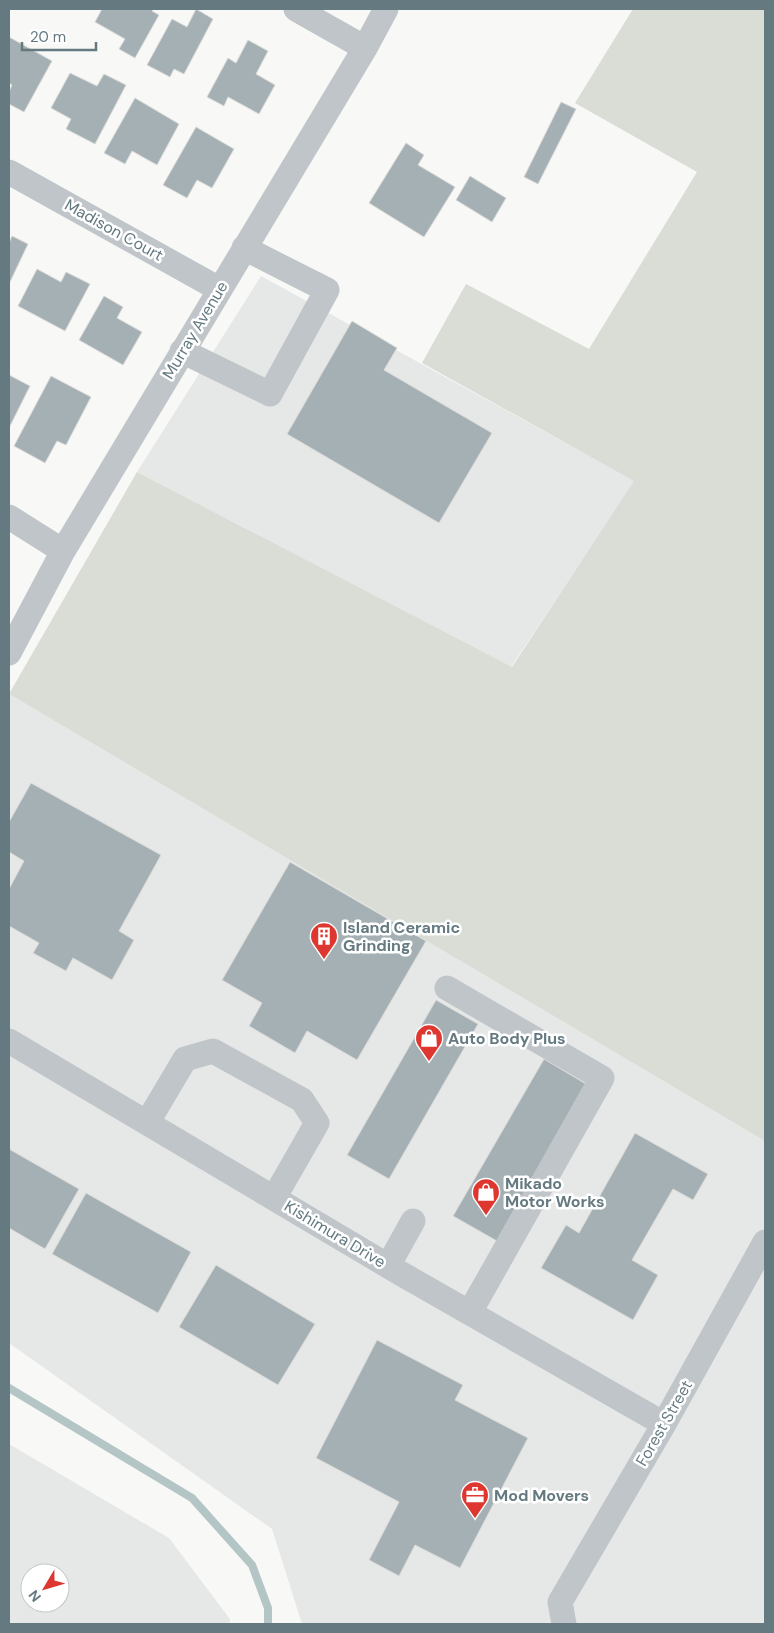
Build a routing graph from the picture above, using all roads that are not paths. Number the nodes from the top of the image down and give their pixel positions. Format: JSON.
{"nodes":[{"id":1,"x":296,"y":9,"type":"edge"},
{"id":2,"x":386,"y":9,"type":"edge"},
{"id":3,"x":365,"y":48,"type":"junction"},
{"id":4,"x":9,"y":172,"type":"edge"},
{"id":5,"x":244,"y":248,"type":"junction"},
{"id":6,"x":220,"y":289,"type":"junction"},
{"id":7,"x":182,"y":351,"type":"junction"},
{"id":8,"x":9,"y":517,"type":"edge"},
{"id":9,"x":63,"y":551,"type":"junction"},
{"id":10,"x":9,"y":653,"type":"edge"},
{"id":11,"x":447,"y":988,"type":"dead end"},
{"id":12,"x":9,"y":1041,"type":"edge"},
{"id":13,"x":147,"y":1123,"type":"junction"},
{"id":14,"x":274,"y":1198,"type":"junction"},
{"id":15,"x":413,"y":1221,"type":"dead end"},
{"id":16,"x":765,"y":1242,"type":"edge"},
{"id":17,"x":388,"y":1266,"type":"junction"},
{"id":18,"x":470,"y":1312,"type":"junction"},
{"id":19,"x":664,"y":1424,"type":"junction"},
{"id":20,"x":562,"y":1613,"type":"edge"}],
"edges":[{"from":1,"to":3,"type":"street"},
{"from":2,"to":3,"type":"street","name":"Murray Avenue"},
{"from":3,"to":5,"type":"street","name":"Murray Avenue"},
{"from":4,"to":6,"type":"street","name":"Madison Court"},
{"from":5,"to":6,"type":"street","name":"Murray Avenue"},
{"from":5,"to":7,"type":"street"},
{"from":6,"to":7,"type":"street","name":"Murray Avenue"},
{"from":7,"to":9,"type":"street","name":"Murray Avenue"},
{"from":8,"to":9,"type":"street"},
{"from":9,"to":10,"type":"street","name":"Murray Avenue"},
{"from":11,"to":18,"type":"street"},
{"from":12,"to":13,"type":"street","name":"Kishimura Drive"},
{"from":13,"to":14,"type":"street","name":"Kishimura Drive"},
{"from":13,"to":14,"type":"street"},
{"from":14,"to":17,"type":"street","name":"Kishimura Drive"},
{"from":15,"to":17,"type":"street"},
{"from":16,"to":19,"type":"street","name":"Forest Street"},
{"from":17,"to":18,"type":"street","name":"Kishimura Drive"},
{"from":18,"to":19,"type":"street","name":"Kishimura Drive"},
{"from":19,"to":20,"type":"street","name":"Forest Street"}]}
